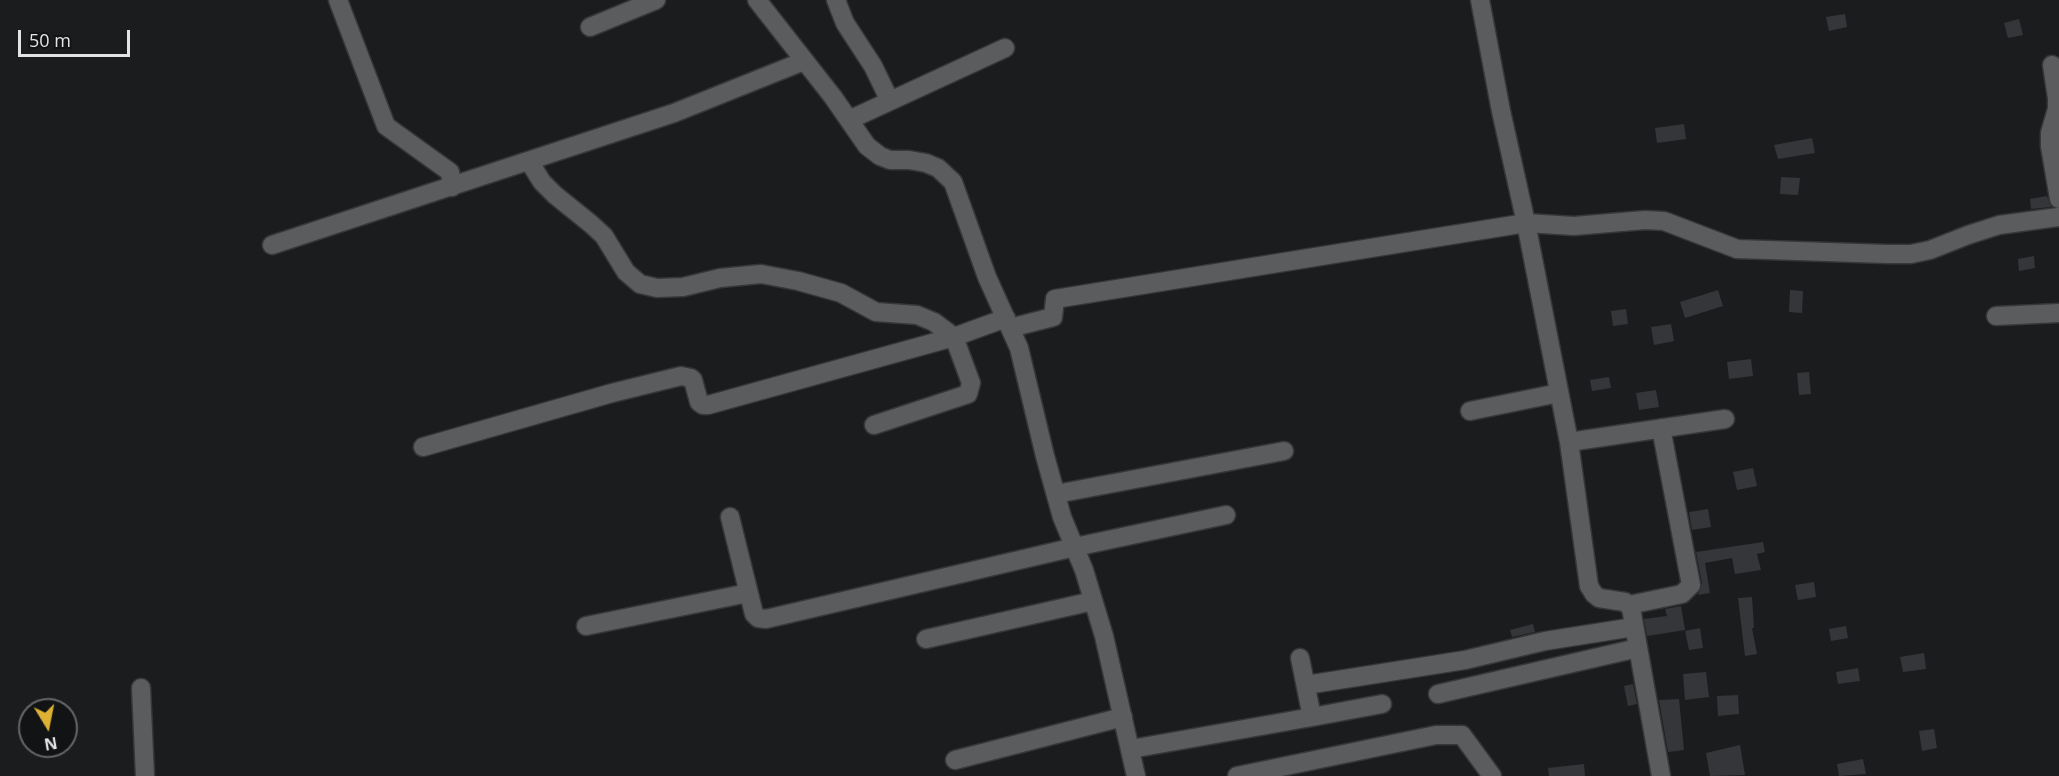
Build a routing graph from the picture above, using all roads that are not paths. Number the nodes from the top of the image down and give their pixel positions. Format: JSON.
{"nodes":[{"id":1,"x":338,"y":0,"type":"edge"},
{"id":2,"x":656,"y":0,"type":"edge"},
{"id":3,"x":757,"y":0,"type":"edge"},
{"id":4,"x":836,"y":0,"type":"edge"},
{"id":5,"x":1480,"y":0,"type":"edge"},
{"id":6,"x":590,"y":27,"type":"dead end"},
{"id":7,"x":1005,"y":48,"type":"dead end"},
{"id":8,"x":804,"y":61,"type":"junction"},
{"id":9,"x":2052,"y":65,"type":"dead end"},
{"id":10,"x":890,"y":101,"type":"junction"},
{"id":11,"x":849,"y":120,"type":"junction"},
{"id":12,"x":529,"y":162,"type":"junction"},
{"id":13,"x":452,"y":187,"type":"junction"},
{"id":14,"x":2059,"y":199,"type":"edge"},
{"id":15,"x":2059,"y":217,"type":"edge"},
{"id":16,"x":1526,"y":223,"type":"junction"},
{"id":17,"x":272,"y":244,"type":"dead end"},
{"id":18,"x":2059,"y":313,"type":"edge"},
{"id":19,"x":1996,"y":316,"type":"dead end"},
{"id":20,"x":1008,"y":323,"type":"junction"},
{"id":21,"x":954,"y":336,"type":"junction"},
{"id":22,"x":1559,"y":393,"type":"junction"},
{"id":23,"x":1470,"y":411,"type":"dead end"},
{"id":24,"x":1725,"y":419,"type":"dead end"},
{"id":25,"x":874,"y":425,"type":"dead end"},
{"id":26,"x":1661,"y":428,"type":"junction"},
{"id":27,"x":1569,"y":442,"type":"junction"},
{"id":28,"x":423,"y":447,"type":"dead end"},
{"id":29,"x":1284,"y":451,"type":"dead end"},
{"id":30,"x":1056,"y":494,"type":"junction"},
{"id":31,"x":1226,"y":515,"type":"dead end"},
{"id":32,"x":730,"y":517,"type":"dead end"},
{"id":33,"x":1075,"y":547,"type":"junction"},
{"id":34,"x":748,"y":593,"type":"junction"},
{"id":35,"x":1093,"y":601,"type":"junction"},
{"id":36,"x":1629,"y":605,"type":"junction"},
{"id":37,"x":586,"y":626,"type":"dead end"},
{"id":38,"x":1634,"y":627,"type":"junction"},
{"id":39,"x":926,"y":639,"type":"dead end"},
{"id":40,"x":1638,"y":648,"type":"junction"},
{"id":41,"x":1300,"y":658,"type":"dead end"},
{"id":42,"x":1306,"y":685,"type":"junction"},
{"id":43,"x":141,"y":688,"type":"dead end"},
{"id":44,"x":1438,"y":694,"type":"dead end"},
{"id":45,"x":1382,"y":704,"type":"dead end"},
{"id":46,"x":1123,"y":717,"type":"junction"},
{"id":47,"x":1312,"y":717,"type":"junction"},
{"id":48,"x":1131,"y":749,"type":"junction"},
{"id":49,"x":955,"y":760,"type":"dead end"},
{"id":50,"x":145,"y":776,"type":"edge"},
{"id":51,"x":1136,"y":776,"type":"edge"},
{"id":52,"x":1237,"y":776,"type":"edge"},
{"id":53,"x":1492,"y":776,"type":"edge"},
{"id":54,"x":1661,"y":776,"type":"edge"}],
"edges":[{"from":1,"to":13,"type":"street"},
{"from":2,"to":6,"type":"street"},
{"from":3,"to":8,"type":"street"},
{"from":4,"to":10,"type":"street"},
{"from":5,"to":16,"type":"street"},
{"from":7,"to":10,"type":"street"},
{"from":8,"to":11,"type":"street"},
{"from":8,"to":12,"type":"street"},
{"from":9,"to":14,"type":"street"},
{"from":10,"to":11,"type":"street"},
{"from":11,"to":20,"type":"street"},
{"from":12,"to":13,"type":"street"},
{"from":12,"to":21,"type":"street"},
{"from":13,"to":17,"type":"street"},
{"from":15,"to":16,"type":"street"},
{"from":16,"to":20,"type":"street"},
{"from":16,"to":22,"type":"street"},
{"from":18,"to":19,"type":"street"},
{"from":20,"to":21,"type":"street"},
{"from":20,"to":30,"type":"street"},
{"from":21,"to":25,"type":"street"},
{"from":21,"to":28,"type":"street"},
{"from":22,"to":23,"type":"street"},
{"from":22,"to":27,"type":"street"},
{"from":24,"to":26,"type":"street"},
{"from":26,"to":27,"type":"street"},
{"from":26,"to":36,"type":"street"},
{"from":27,"to":36,"type":"street"},
{"from":29,"to":30,"type":"street"},
{"from":30,"to":33,"type":"street"},
{"from":31,"to":33,"type":"street"},
{"from":32,"to":34,"type":"street"},
{"from":33,"to":34,"type":"street"},
{"from":33,"to":35,"type":"street"},
{"from":34,"to":37,"type":"street"},
{"from":35,"to":39,"type":"street"},
{"from":35,"to":46,"type":"street"},
{"from":36,"to":38,"type":"street"},
{"from":38,"to":40,"type":"street"},
{"from":38,"to":42,"type":"street"},
{"from":40,"to":44,"type":"street"},
{"from":40,"to":54,"type":"street"},
{"from":41,"to":42,"type":"street"},
{"from":42,"to":47,"type":"street"},
{"from":43,"to":50,"type":"street"},
{"from":45,"to":47,"type":"street"},
{"from":46,"to":48,"type":"street"},
{"from":46,"to":49,"type":"street"},
{"from":47,"to":48,"type":"street"},
{"from":48,"to":51,"type":"street"},
{"from":52,"to":53,"type":"street"}]}
